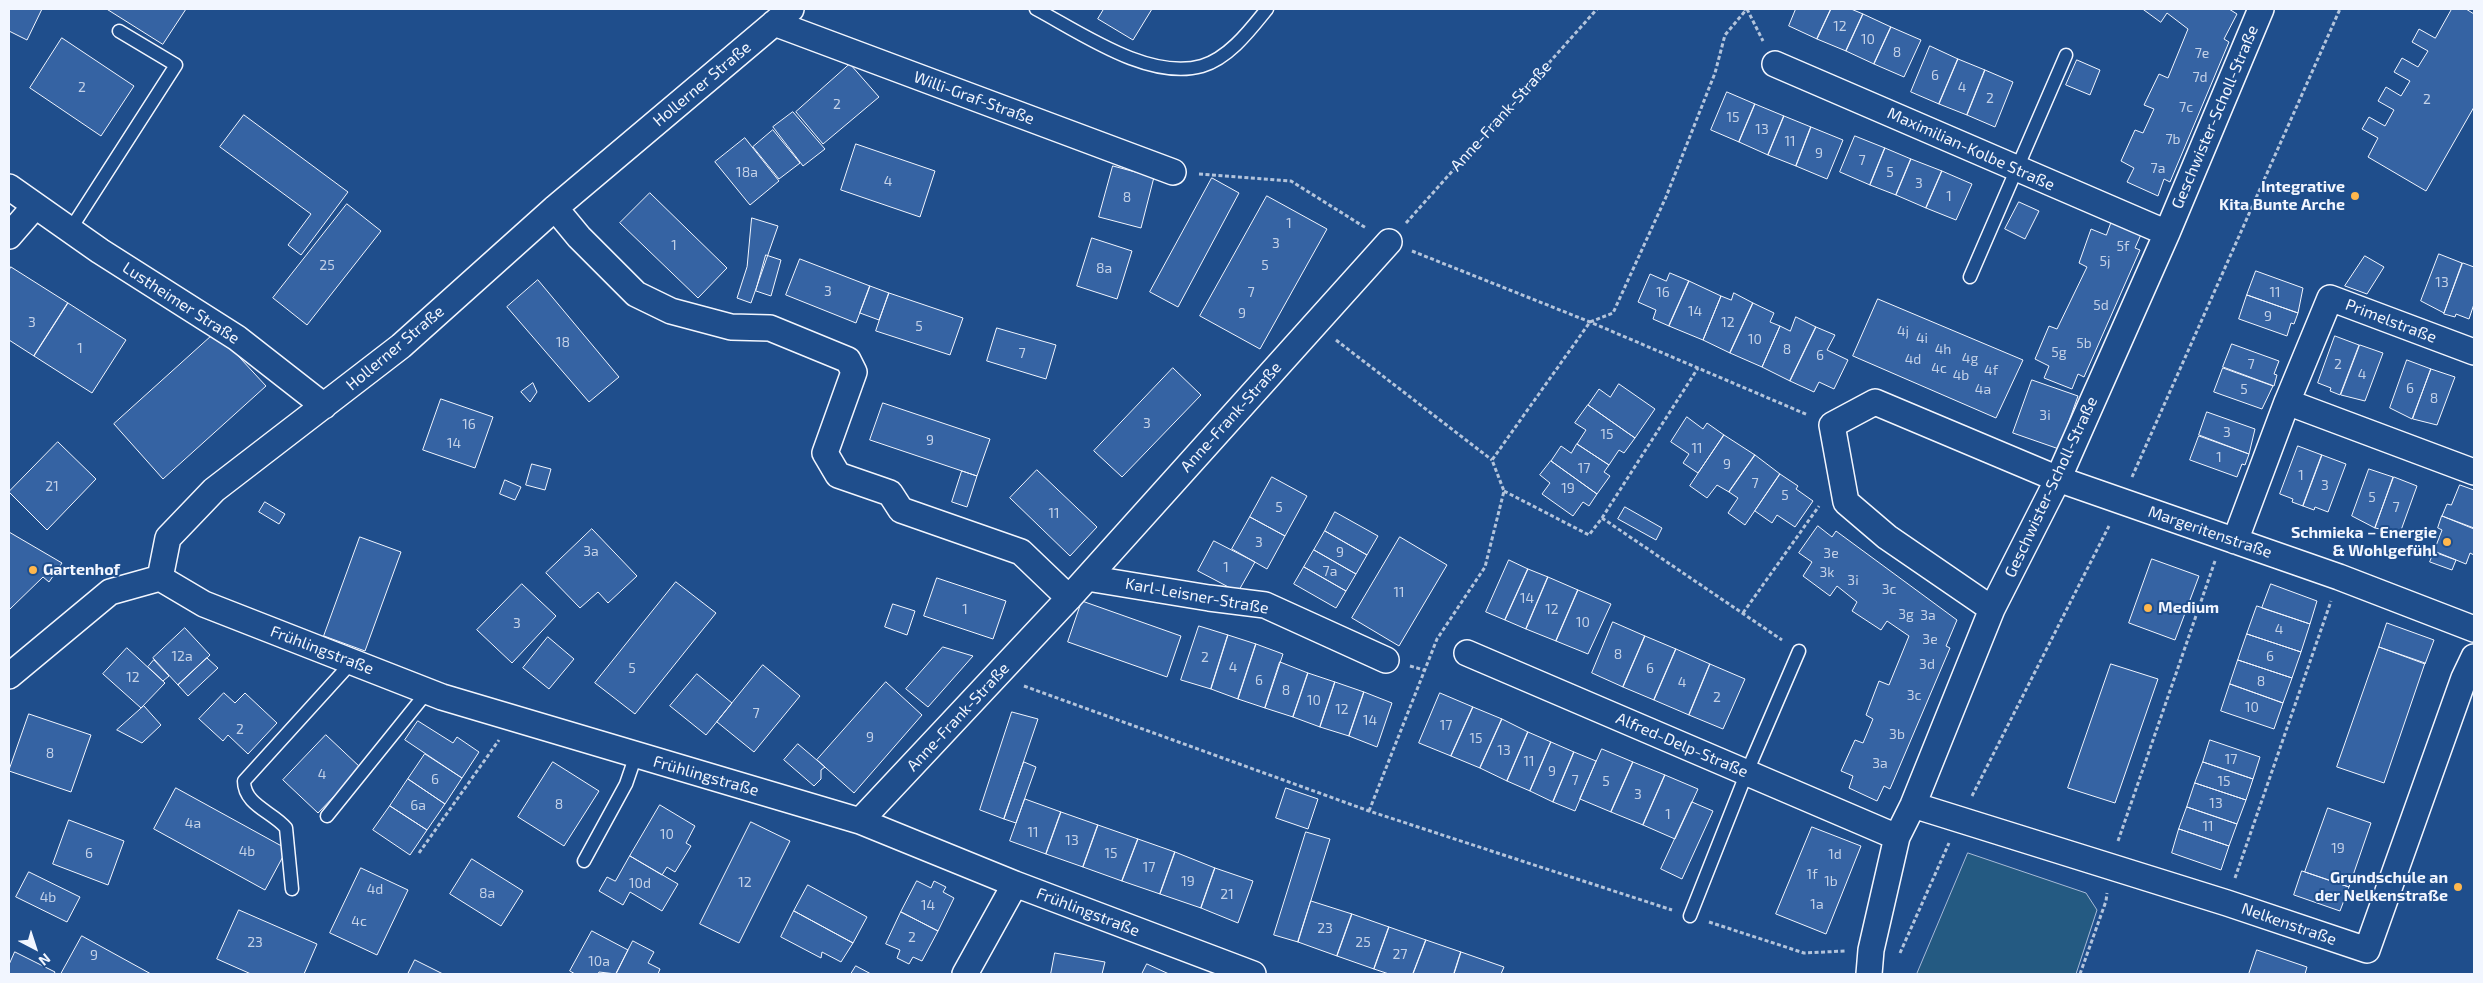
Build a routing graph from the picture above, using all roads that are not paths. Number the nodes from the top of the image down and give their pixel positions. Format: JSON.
{"nodes":[{"id":1,"x":1036,"y":9,"type":"edge"},
{"id":2,"x":1267,"y":9,"type":"edge"},
{"id":3,"x":2261,"y":9,"type":"edge"},
{"id":4,"x":782,"y":16,"type":"edge"},
{"id":5,"x":119,"y":32,"type":"dead end"},
{"id":6,"x":2066,"y":55,"type":"dead end"},
{"id":7,"x":1775,"y":64,"type":"road end"},
{"id":8,"x":2016,"y":169,"type":"junction"},
{"id":9,"x":1173,"y":172,"type":"road end"},
{"id":10,"x":9,"y":187,"type":"edge"},
{"id":11,"x":35,"y":206,"type":"junction"},
{"id":12,"x":555,"y":208,"type":"junction"},
{"id":13,"x":70,"y":230,"type":"junction"},
{"id":14,"x":2167,"y":233,"type":"junction"},
{"id":15,"x":9,"y":236,"type":"edge"},
{"id":16,"x":1389,"y":242,"type":"road end"},
{"id":17,"x":1970,"y":277,"type":"dead end"},
{"id":18,"x":2474,"y":352,"type":"edge"},
{"id":19,"x":2287,"y":402,"type":"junction"},
{"id":20,"x":324,"y":406,"type":"junction"},
{"id":21,"x":2474,"y":472,"type":"edge"},
{"id":22,"x":2058,"y":480,"type":"junction"},
{"id":23,"x":2230,"y":538,"type":"junction"},
{"id":24,"x":160,"y":578,"type":"junction"},
{"id":25,"x":1087,"y":578,"type":"junction"},
{"id":26,"x":1069,"y":598,"type":"junction"},
{"id":27,"x":1992,"y":609,"type":"junction"},
{"id":28,"x":2474,"y":629,"type":"edge"},
{"id":29,"x":1799,"y":651,"type":"road end"},
{"id":30,"x":1466,"y":653,"type":"dead end"},
{"id":31,"x":2474,"y":657,"type":"edge"},
{"id":32,"x":1386,"y":660,"type":"dead end"},
{"id":33,"x":352,"y":662,"type":"junction"},
{"id":34,"x":9,"y":676,"type":"edge"},
{"id":35,"x":427,"y":692,"type":"junction"},
{"id":36,"x":636,"y":755,"type":"junction"},
{"id":37,"x":1747,"y":772,"type":"junction"},
{"id":38,"x":1913,"y":805,"type":"junction"},
{"id":39,"x":327,"y":816,"type":"dead end"},
{"id":40,"x":860,"y":821,"type":"junction"},
{"id":41,"x":1897,"y":837,"type":"junction"},
{"id":42,"x":584,"y":861,"type":"dead end"},
{"id":43,"x":1014,"y":884,"type":"junction"},
{"id":44,"x":292,"y":889,"type":"dead end"},
{"id":45,"x":1690,"y":916,"type":"road end"},
{"id":46,"x":1870,"y":962,"type":"edge"},
{"id":47,"x":965,"y":974,"type":"edge"},
{"id":48,"x":1253,"y":974,"type":"edge"}],
"edges":[{"from":1,"to":2,"type":"lane"},
{"from":3,"to":14,"type":"street","name":"Geschwister-Scholl-Straße"},
{"from":4,"to":9,"type":"street","name":"Willi-Graf-Straße"},
{"from":4,"to":12,"type":"street","name":"Hollerner Straße"},
{"from":5,"to":13,"type":"lane"},
{"from":6,"to":8,"type":"lane"},
{"from":7,"to":8,"type":"street","name":"Maximilian-Kolbe Straße"},
{"from":8,"to":14,"type":"street","name":"Maximilian-Kolbe Straße"},
{"from":8,"to":17,"type":"lane"},
{"from":10,"to":11,"type":"street","name":"Lustheimer Straße"},
{"from":11,"to":13,"type":"street","name":"Lustheimer Straße"},
{"from":11,"to":15,"type":"street"},
{"from":12,"to":20,"type":"street","name":"Hollerner Straße"},
{"from":12,"to":26,"type":"street"},
{"from":13,"to":20,"type":"street","name":"Lustheimer Straße"},
{"from":14,"to":22,"type":"street","name":"Geschwister-Scholl-Straße"},
{"from":16,"to":25,"type":"street","name":"Anne-Frank-Straße"},
{"from":18,"to":19,"type":"street","name":"Primelstraße"},
{"from":19,"to":21,"type":"street"},
{"from":19,"to":23,"type":"street","name":"Primelstraße"},
{"from":20,"to":24,"type":"street","name":"Hollerner Straße"},
{"from":22,"to":23,"type":"street","name":"Margeritenstraße"},
{"from":22,"to":27,"type":"street","name":"Geschwister-Scholl-Straße"},
{"from":22,"to":27,"type":"street","name":"Margeritenstraße"},
{"from":23,"to":28,"type":"street","name":"Margeritenstraße"},
{"from":24,"to":33,"type":"street","name":"Frühlingstraße"},
{"from":24,"to":34,"type":"street"},
{"from":25,"to":26,"type":"street","name":"Anne-Frank-Straße"},
{"from":25,"to":32,"type":"street","name":"Karl-Leisner-Straße"},
{"from":26,"to":40,"type":"street","name":"Anne-Frank-Straße"},
{"from":27,"to":38,"type":"street","name":"Geschwister-Scholl-Straße"},
{"from":29,"to":37,"type":"lane"},
{"from":30,"to":37,"type":"street","name":"Alfred-Delp-Straße"},
{"from":31,"to":38,"type":"street","name":"Nelkenstraße"},
{"from":33,"to":35,"type":"street","name":"Frühlingstraße"},
{"from":33,"to":44,"type":"lane"},
{"from":35,"to":36,"type":"street","name":"Frühlingstraße"},
{"from":35,"to":39,"type":"lane"},
{"from":36,"to":40,"type":"street","name":"Frühlingstraße"},
{"from":36,"to":42,"type":"lane"},
{"from":37,"to":41,"type":"street","name":"Alfred-Delp-Straße"},
{"from":37,"to":45,"type":"lane"},
{"from":38,"to":41,"type":"street","name":"Geschwister-Scholl-Straße"},
{"from":40,"to":43,"type":"street","name":"Frühlingstraße"},
{"from":41,"to":46,"type":"street","name":"Geschwister-Scholl-Straße"},
{"from":43,"to":47,"type":"street"},
{"from":43,"to":48,"type":"street","name":"Frühlingstraße"}]}
